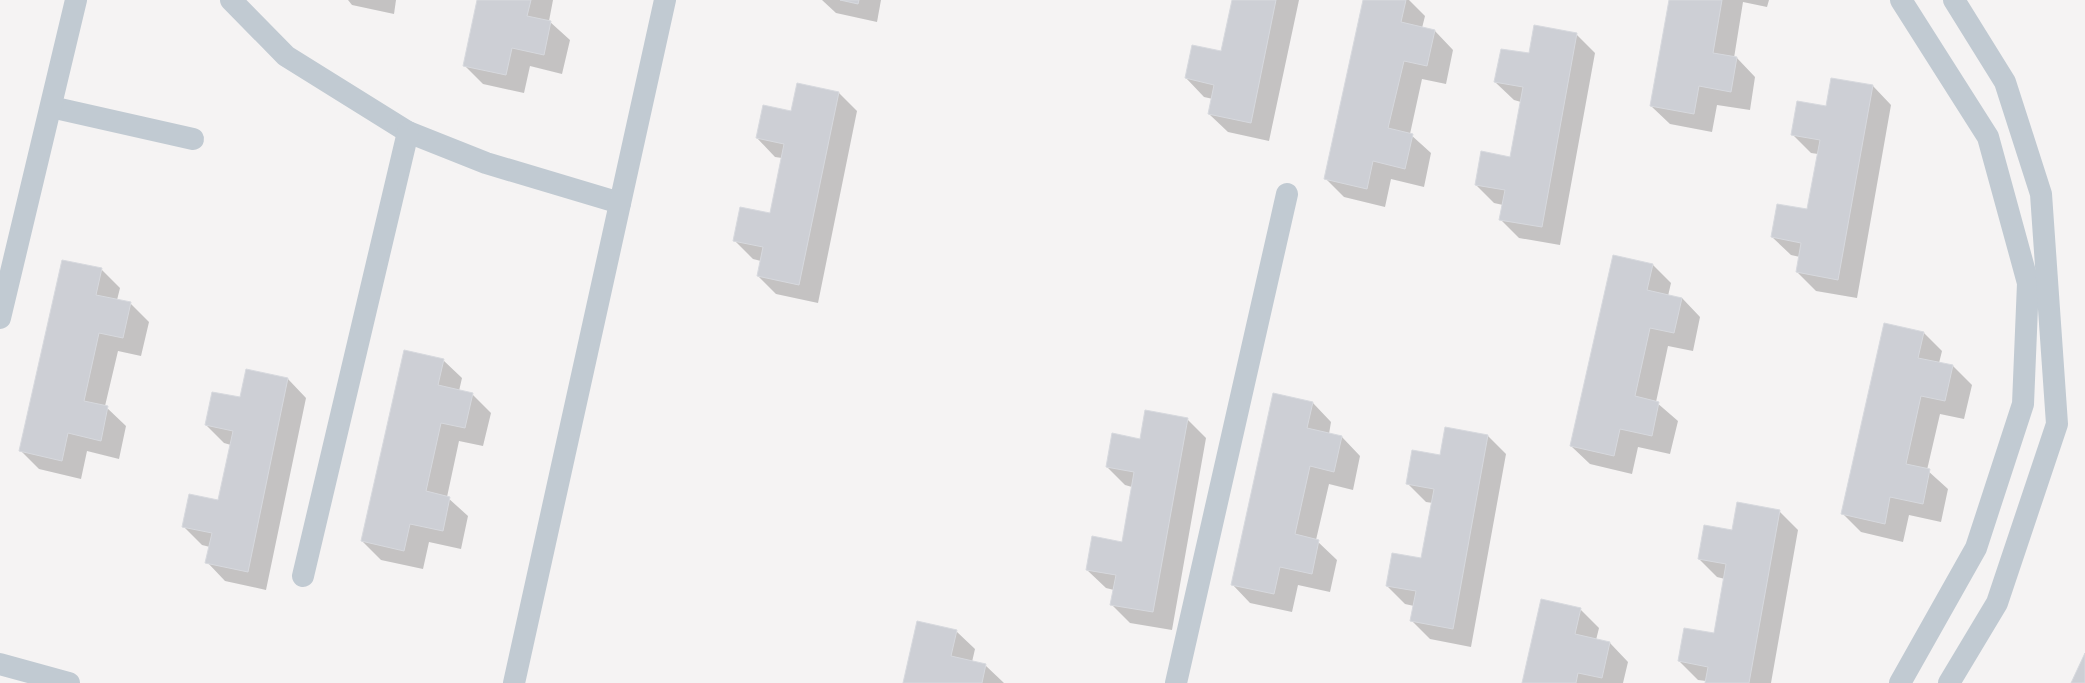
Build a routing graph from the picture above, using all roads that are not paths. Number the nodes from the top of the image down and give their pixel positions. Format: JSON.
{"nodes":[{"id":1,"x":76,"y":0,"type":"edge"},
{"id":2,"x":231,"y":0,"type":"edge"},
{"id":3,"x":665,"y":0,"type":"edge"},
{"id":4,"x":1901,"y":0,"type":"edge"},
{"id":5,"x":1954,"y":0,"type":"edge"},
{"id":6,"x":51,"y":107,"type":"junction"},
{"id":7,"x":408,"y":132,"type":"junction"},
{"id":8,"x":194,"y":139,"type":"dead end"},
{"id":9,"x":1287,"y":194,"type":"dead end"},
{"id":10,"x":620,"y":203,"type":"junction"},
{"id":11,"x":0,"y":318,"type":"edge"},
{"id":12,"x":303,"y":576,"type":"dead end"},
{"id":13,"x":0,"y":664,"type":"edge"},
{"id":14,"x":69,"y":683,"type":"edge"},
{"id":15,"x":514,"y":683,"type":"edge"},
{"id":16,"x":1176,"y":683,"type":"edge"},
{"id":17,"x":1900,"y":683,"type":"edge"},
{"id":18,"x":1949,"y":683,"type":"edge"}],
"edges":[{"from":1,"to":6,"type":"street"},
{"from":2,"to":7,"type":"street"},
{"from":3,"to":10,"type":"street"},
{"from":4,"to":17,"type":"street"},
{"from":5,"to":18,"type":"street"},
{"from":6,"to":8,"type":"street"},
{"from":6,"to":11,"type":"street"},
{"from":7,"to":10,"type":"street"},
{"from":7,"to":12,"type":"street"},
{"from":9,"to":16,"type":"street"},
{"from":10,"to":15,"type":"street"},
{"from":13,"to":14,"type":"street"}]}
